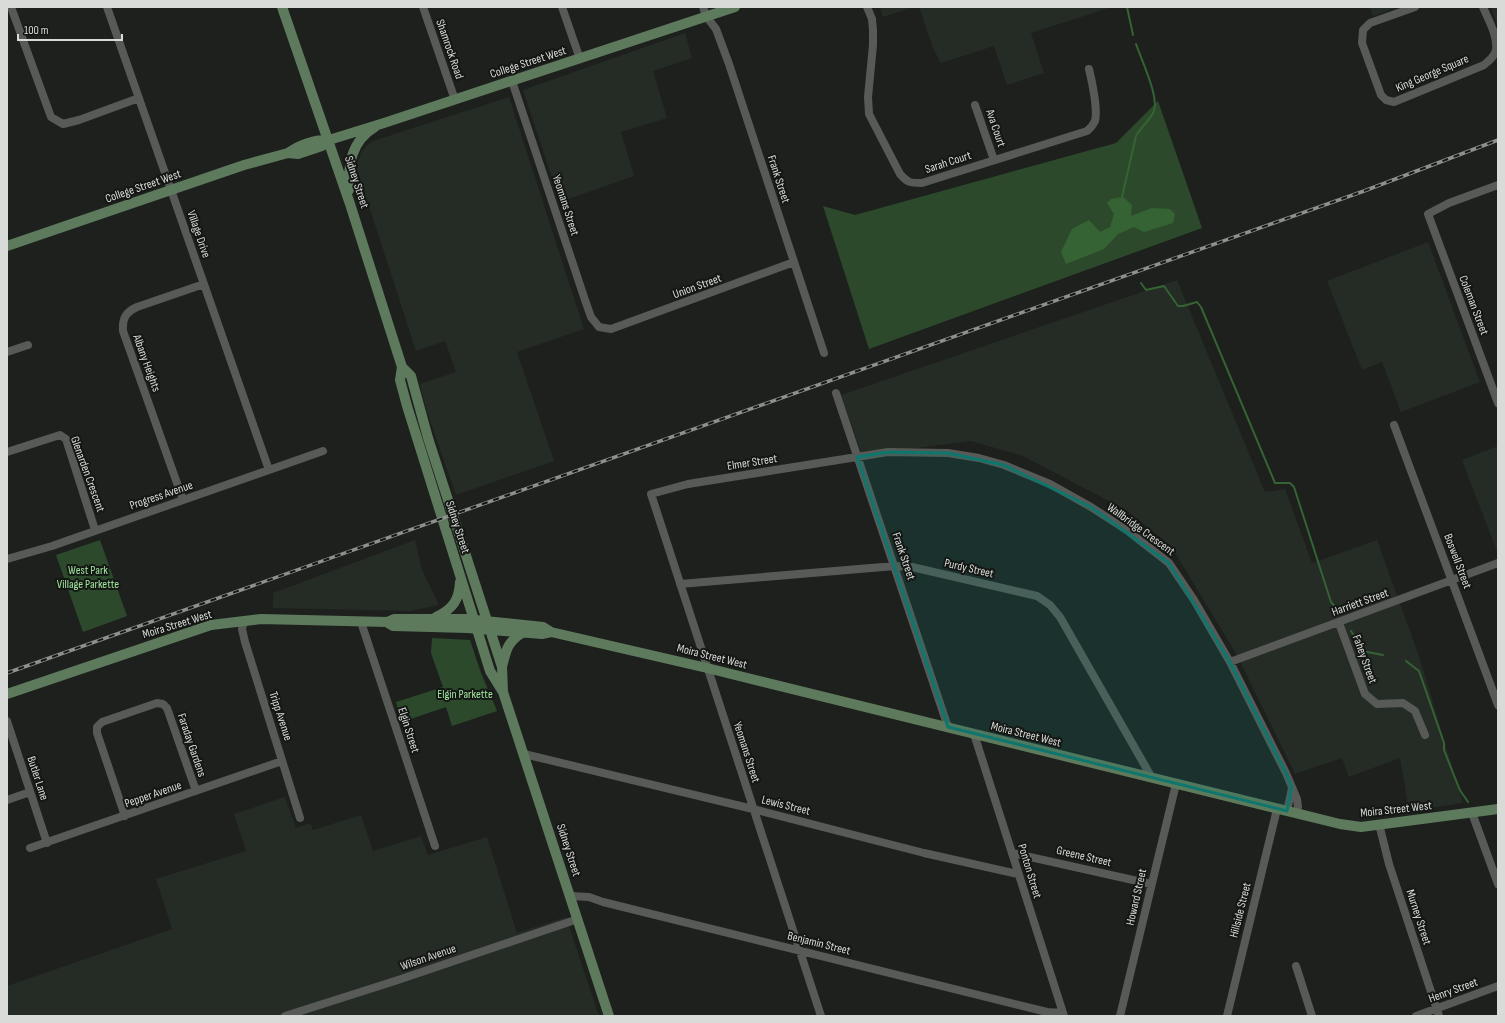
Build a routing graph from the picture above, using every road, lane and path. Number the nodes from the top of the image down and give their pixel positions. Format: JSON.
{"nodes":[{"id":1,"x":11,"y":7,"type":"edge"},
{"id":2,"x":107,"y":7,"type":"edge"},
{"id":3,"x":282,"y":7,"type":"edge"},
{"id":4,"x":423,"y":7,"type":"edge"},
{"id":5,"x":562,"y":7,"type":"edge"},
{"id":6,"x":735,"y":7,"type":"edge"},
{"id":7,"x":867,"y":7,"type":"edge"},
{"id":8,"x":1415,"y":7,"type":"edge"},
{"id":9,"x":1483,"y":7,"type":"edge"},
{"id":10,"x":705,"y":12,"type":"edge"},
{"id":11,"x":580,"y":59,"type":"junction"},
{"id":12,"x":1089,"y":69,"type":"dead end"},
{"id":13,"x":512,"y":81,"type":"junction"},
{"id":14,"x":139,"y":98,"type":"junction"},
{"id":15,"x":455,"y":100,"type":"junction"},
{"id":16,"x":975,"y":105,"type":"dead end"},
{"id":17,"x":384,"y":123,"type":"junction"},
{"id":18,"x":329,"y":140,"type":"junction"},
{"id":19,"x":994,"y":160,"type":"junction"},
{"id":20,"x":1498,"y":185,"type":"edge"},
{"id":21,"x":171,"y":189,"type":"junction"},
{"id":22,"x":350,"y":204,"type":"junction"},
{"id":23,"x":7,"y":246,"type":"edge"},
{"id":24,"x":794,"y":262,"type":"junction"},
{"id":25,"x":204,"y":284,"type":"junction"},
{"id":26,"x":607,"y":328,"type":"joint"},
{"id":27,"x":28,"y":345,"type":"dead end"},
{"id":28,"x":7,"y":352,"type":"edge"},
{"id":29,"x":824,"y":352,"type":"dead end"},
{"id":30,"x":402,"y":366,"type":"junction"},
{"id":31,"x":1495,"y":386,"type":"edge"},
{"id":32,"x":836,"y":394,"type":"dead end"},
{"id":33,"x":1498,"y":403,"type":"edge"},
{"id":34,"x":1394,"y":425,"type":"dead end"},
{"id":35,"x":323,"y":451,"type":"dead end"},
{"id":36,"x":7,"y":452,"type":"edge"},
{"id":37,"x":857,"y":457,"type":"junction"},
{"id":38,"x":269,"y":470,"type":"junction"},
{"id":39,"x":651,"y":494,"type":"joint"},
{"id":40,"x":183,"y":500,"type":"junction"},
{"id":41,"x":95,"y":530,"type":"junction"},
{"id":42,"x":7,"y":559,"type":"edge"},
{"id":43,"x":1498,"y":563,"type":"edge"},
{"id":44,"x":895,"y":566,"type":"junction"},
{"id":45,"x":460,"y":578,"type":"junction"},
{"id":46,"x":1452,"y":580,"type":"junction"},
{"id":47,"x":680,"y":584,"type":"junction"},
{"id":48,"x":434,"y":618,"type":"junction"},
{"id":49,"x":244,"y":621,"type":"junction"},
{"id":50,"x":361,"y":622,"type":"junction"},
{"id":51,"x":386,"y":622,"type":"junction"},
{"id":52,"x":1339,"y":623,"type":"junction"},
{"id":53,"x":475,"y":624,"type":"junction"},
{"id":54,"x":488,"y":625,"type":"junction"},
{"id":55,"x":522,"y":632,"type":"junction"},
{"id":56,"x":551,"y":632,"type":"junction"},
{"id":57,"x":1230,"y":662,"type":"junction"},
{"id":58,"x":502,"y":667,"type":"junction"},
{"id":59,"x":707,"y":668,"type":"junction"},
{"id":60,"x":503,"y":692,"type":"junction"},
{"id":61,"x":7,"y":694,"type":"edge"},
{"id":62,"x":1498,"y":705,"type":"edge"},
{"id":63,"x":7,"y":721,"type":"edge"},
{"id":64,"x":948,"y":727,"type":"junction"},
{"id":65,"x":974,"y":734,"type":"junction"},
{"id":66,"x":1425,"y":735,"type":"dead end"},
{"id":67,"x":524,"y":754,"type":"junction"},
{"id":68,"x":282,"y":761,"type":"junction"},
{"id":69,"x":1152,"y":778,"type":"junction"},
{"id":70,"x":1176,"y":784,"type":"junction"},
{"id":71,"x":196,"y":791,"type":"junction"},
{"id":72,"x":30,"y":792,"type":"junction"},
{"id":73,"x":7,"y":800,"type":"edge"},
{"id":74,"x":753,"y":809,"type":"junction"},
{"id":75,"x":1498,"y":809,"type":"edge"},
{"id":76,"x":1287,"y":811,"type":"junction"},
{"id":77,"x":1472,"y":813,"type":"junction"},
{"id":78,"x":125,"y":816,"type":"junction"},
{"id":79,"x":300,"y":818,"type":"dead end"},
{"id":80,"x":1378,"y":824,"type":"junction"},
{"id":81,"x":47,"y":843,"type":"junction"},
{"id":82,"x":435,"y":846,"type":"dead end"},
{"id":83,"x":30,"y":848,"type":"dead end"},
{"id":84,"x":1012,"y":852,"type":"junction"},
{"id":85,"x":1018,"y":874,"type":"junction"},
{"id":86,"x":1151,"y":884,"type":"junction"},
{"id":87,"x":1498,"y":884,"type":"edge"},
{"id":88,"x":570,"y":896,"type":"junction"},
{"id":89,"x":578,"y":919,"type":"junction"},
{"id":90,"x":800,"y":951,"type":"junction"},
{"id":91,"x":1296,"y":966,"type":"dead end"},
{"id":92,"x":1498,"y":986,"type":"edge"},
{"id":93,"x":1438,"y":1013,"type":"edge"},
{"id":94,"x":1064,"y":1014,"type":"edge"},
{"id":95,"x":285,"y":1016,"type":"edge"},
{"id":96,"x":609,"y":1016,"type":"edge"},
{"id":97,"x":821,"y":1016,"type":"edge"},
{"id":98,"x":1120,"y":1016,"type":"edge"},
{"id":99,"x":1227,"y":1016,"type":"edge"},
{"id":100,"x":1312,"y":1016,"type":"edge"},
{"id":101,"x":1416,"y":1016,"type":"edge"}],
"edges":[{"from":1,"to":14,"type":"street"},
{"from":2,"to":14,"type":"street","name":"Village Drive"},
{"from":3,"to":18,"type":"main road","name":"Sidney Street"},
{"from":4,"to":15,"type":"street","name":"Shamrock Road"},
{"from":5,"to":11,"type":"street"},
{"from":6,"to":10,"type":"main road","name":"College Street West"},
{"from":7,"to":19,"type":"street","name":"Sarah Court"},
{"from":8,"to":9,"type":"street","name":"King George Square"},
{"from":10,"to":11,"type":"main road","name":"College Street West"},
{"from":10,"to":24,"type":"street","name":"Frank Street"},
{"from":11,"to":13,"type":"main road","name":"College Street West"},
{"from":12,"to":19,"type":"street","name":"Sarah Court"},
{"from":13,"to":15,"type":"main road","name":"College Street West"},
{"from":13,"to":26,"type":"street","name":"Yeomans Street"},
{"from":14,"to":21,"type":"street","name":"Village Drive"},
{"from":15,"to":17,"type":"main road","name":"College Street West"},
{"from":16,"to":19,"type":"street","name":"Ava Court"},
{"from":17,"to":18,"type":"main road","name":"College Street West"},
{"from":17,"to":22,"type":"main road"},
{"from":18,"to":21,"type":"main road","name":"College Street West"},
{"from":18,"to":22,"type":"main road","name":"Sidney Street"},
{"from":20,"to":31,"type":"street","name":"Coleman Street"},
{"from":21,"to":23,"type":"main road","name":"College Street West"},
{"from":21,"to":25,"type":"street","name":"Village Drive"},
{"from":22,"to":30,"type":"main road","name":"Sidney Street"},
{"from":24,"to":26,"type":"street","name":"Union Street"},
{"from":24,"to":29,"type":"street","name":"Frank Street"},
{"from":25,"to":38,"type":"street","name":"Village Drive"},
{"from":25,"to":40,"type":"street","name":"Albany Heights"},
{"from":27,"to":28,"type":"street"},
{"from":30,"to":45,"type":"main road","name":"Sidney Street"},
{"from":30,"to":54,"type":"main road","name":"Sidney Street"},
{"from":31,"to":33,"type":"street","name":"Coleman Street"},
{"from":32,"to":37,"type":"street","name":"Frank Street"},
{"from":34,"to":46,"type":"street","name":"Boswell Street"},
{"from":35,"to":38,"type":"street","name":"Progress Avenue"},
{"from":36,"to":41,"type":"street","name":"Glenarden Crescent"},
{"from":37,"to":39,"type":"street","name":"Elmer Street"},
{"from":37,"to":44,"type":"street","name":"Frank Street"},
{"from":37,"to":57,"type":"street","name":"Wallbridge Crescent"},
{"from":38,"to":40,"type":"street","name":"Progress Avenue"},
{"from":39,"to":47,"type":"street","name":"Yeomans Street"},
{"from":40,"to":41,"type":"street","name":"Progress Avenue"},
{"from":41,"to":42,"type":"street","name":"Progress Avenue"},
{"from":43,"to":46,"type":"street","name":"Harriett Street"},
{"from":44,"to":47,"type":"street","name":"Purdy Street"},
{"from":44,"to":64,"type":"street","name":"Frank Street"},
{"from":44,"to":69,"type":"street","name":"Purdy Street"},
{"from":45,"to":48,"type":"main road"},
{"from":45,"to":53,"type":"main road","name":"Sidney Street"},
{"from":46,"to":52,"type":"street","name":"Harriett Street"},
{"from":46,"to":62,"type":"street","name":"Boswell Street"},
{"from":47,"to":59,"type":"street","name":"Yeomans Street"},
{"from":48,"to":51,"type":"main road","name":"Moira Street West"},
{"from":48,"to":53,"type":"main road","name":"Moira Street West"},
{"from":49,"to":50,"type":"main road","name":"Moira Street West"},
{"from":49,"to":61,"type":"main road","name":"Moira Street West"},
{"from":49,"to":68,"type":"street","name":"Tripp Avenue"},
{"from":50,"to":51,"type":"main road","name":"Moira Street West"},
{"from":50,"to":82,"type":"street","name":"Elgin Street"},
{"from":51,"to":53,"type":"main road","name":"Moira Street West"},
{"from":52,"to":57,"type":"street","name":"Harriett Street"},
{"from":52,"to":66,"type":"street","name":"Fahey Street"},
{"from":53,"to":54,"type":"main road","name":"Moira Street West"},
{"from":53,"to":60,"type":"main road","name":"Sidney Street"},
{"from":54,"to":55,"type":"main road","name":"Moira Street West"},
{"from":54,"to":56,"type":"main road","name":"Moira Street West"},
{"from":54,"to":58,"type":"main road","name":"Sidney Street"},
{"from":55,"to":56,"type":"main road","name":"Moira Street West"},
{"from":55,"to":58,"type":"main road"},
{"from":56,"to":59,"type":"main road","name":"Moira Street West"},
{"from":57,"to":76,"type":"street","name":"Wallbridge Crescent"},
{"from":58,"to":60,"type":"main road","name":"Sidney Street"},
{"from":59,"to":64,"type":"main road","name":"Moira Street West"},
{"from":59,"to":74,"type":"street","name":"Yeomans Street"},
{"from":60,"to":67,"type":"main road","name":"Sidney Street"},
{"from":63,"to":72,"type":"street","name":"Butler Lane"},
{"from":64,"to":65,"type":"main road","name":"Moira Street West"},
{"from":65,"to":69,"type":"main road","name":"Moira Street West"},
{"from":65,"to":84,"type":"street","name":"Ponton Street"},
{"from":67,"to":74,"type":"street","name":"Lewis Street"},
{"from":67,"to":88,"type":"main road","name":"Sidney Street"},
{"from":68,"to":71,"type":"street","name":"Pepper Avenue"},
{"from":68,"to":79,"type":"street","name":"Tripp Avenue"},
{"from":69,"to":70,"type":"main road","name":"Moira Street West"},
{"from":70,"to":76,"type":"main road","name":"Moira Street West"},
{"from":70,"to":86,"type":"street","name":"Howard Street"},
{"from":71,"to":78,"type":"street","name":"Pepper Avenue"},
{"from":71,"to":78,"type":"street","name":"Faraday Gardens"},
{"from":72,"to":73,"type":"street"},
{"from":72,"to":81,"type":"street","name":"Butler Lane"},
{"from":74,"to":85,"type":"street","name":"Lewis Street"},
{"from":74,"to":90,"type":"street","name":"Yeomans Street"},
{"from":75,"to":77,"type":"main road","name":"Moira Street West"},
{"from":76,"to":80,"type":"main road","name":"Moira Street West"},
{"from":76,"to":99,"type":"street","name":"Hillside Street"},
{"from":77,"to":80,"type":"main road","name":"Moira Street West"},
{"from":77,"to":87,"type":"street"},
{"from":78,"to":81,"type":"street","name":"Pepper Avenue"},
{"from":80,"to":93,"type":"street","name":"Murney Street"},
{"from":81,"to":83,"type":"street","name":"Pepper Avenue"},
{"from":84,"to":85,"type":"street","name":"Ponton Street"},
{"from":84,"to":86,"type":"street","name":"Greene Street"},
{"from":85,"to":94,"type":"street","name":"Ponton Street"},
{"from":86,"to":98,"type":"street","name":"Howard Street"},
{"from":88,"to":89,"type":"main road","name":"Sidney Street"},
{"from":88,"to":90,"type":"street","name":"Benjamin Street"},
{"from":89,"to":95,"type":"street","name":"Wilson Avenue"},
{"from":89,"to":96,"type":"main road","name":"Sidney Street"},
{"from":90,"to":94,"type":"street","name":"Benjamin Street"},
{"from":90,"to":97,"type":"street","name":"Yeomans Street"},
{"from":91,"to":100,"type":"street"},
{"from":92,"to":93,"type":"street","name":"Henry Street"},
{"from":93,"to":101,"type":"street","name":"Henry Street"}]}
